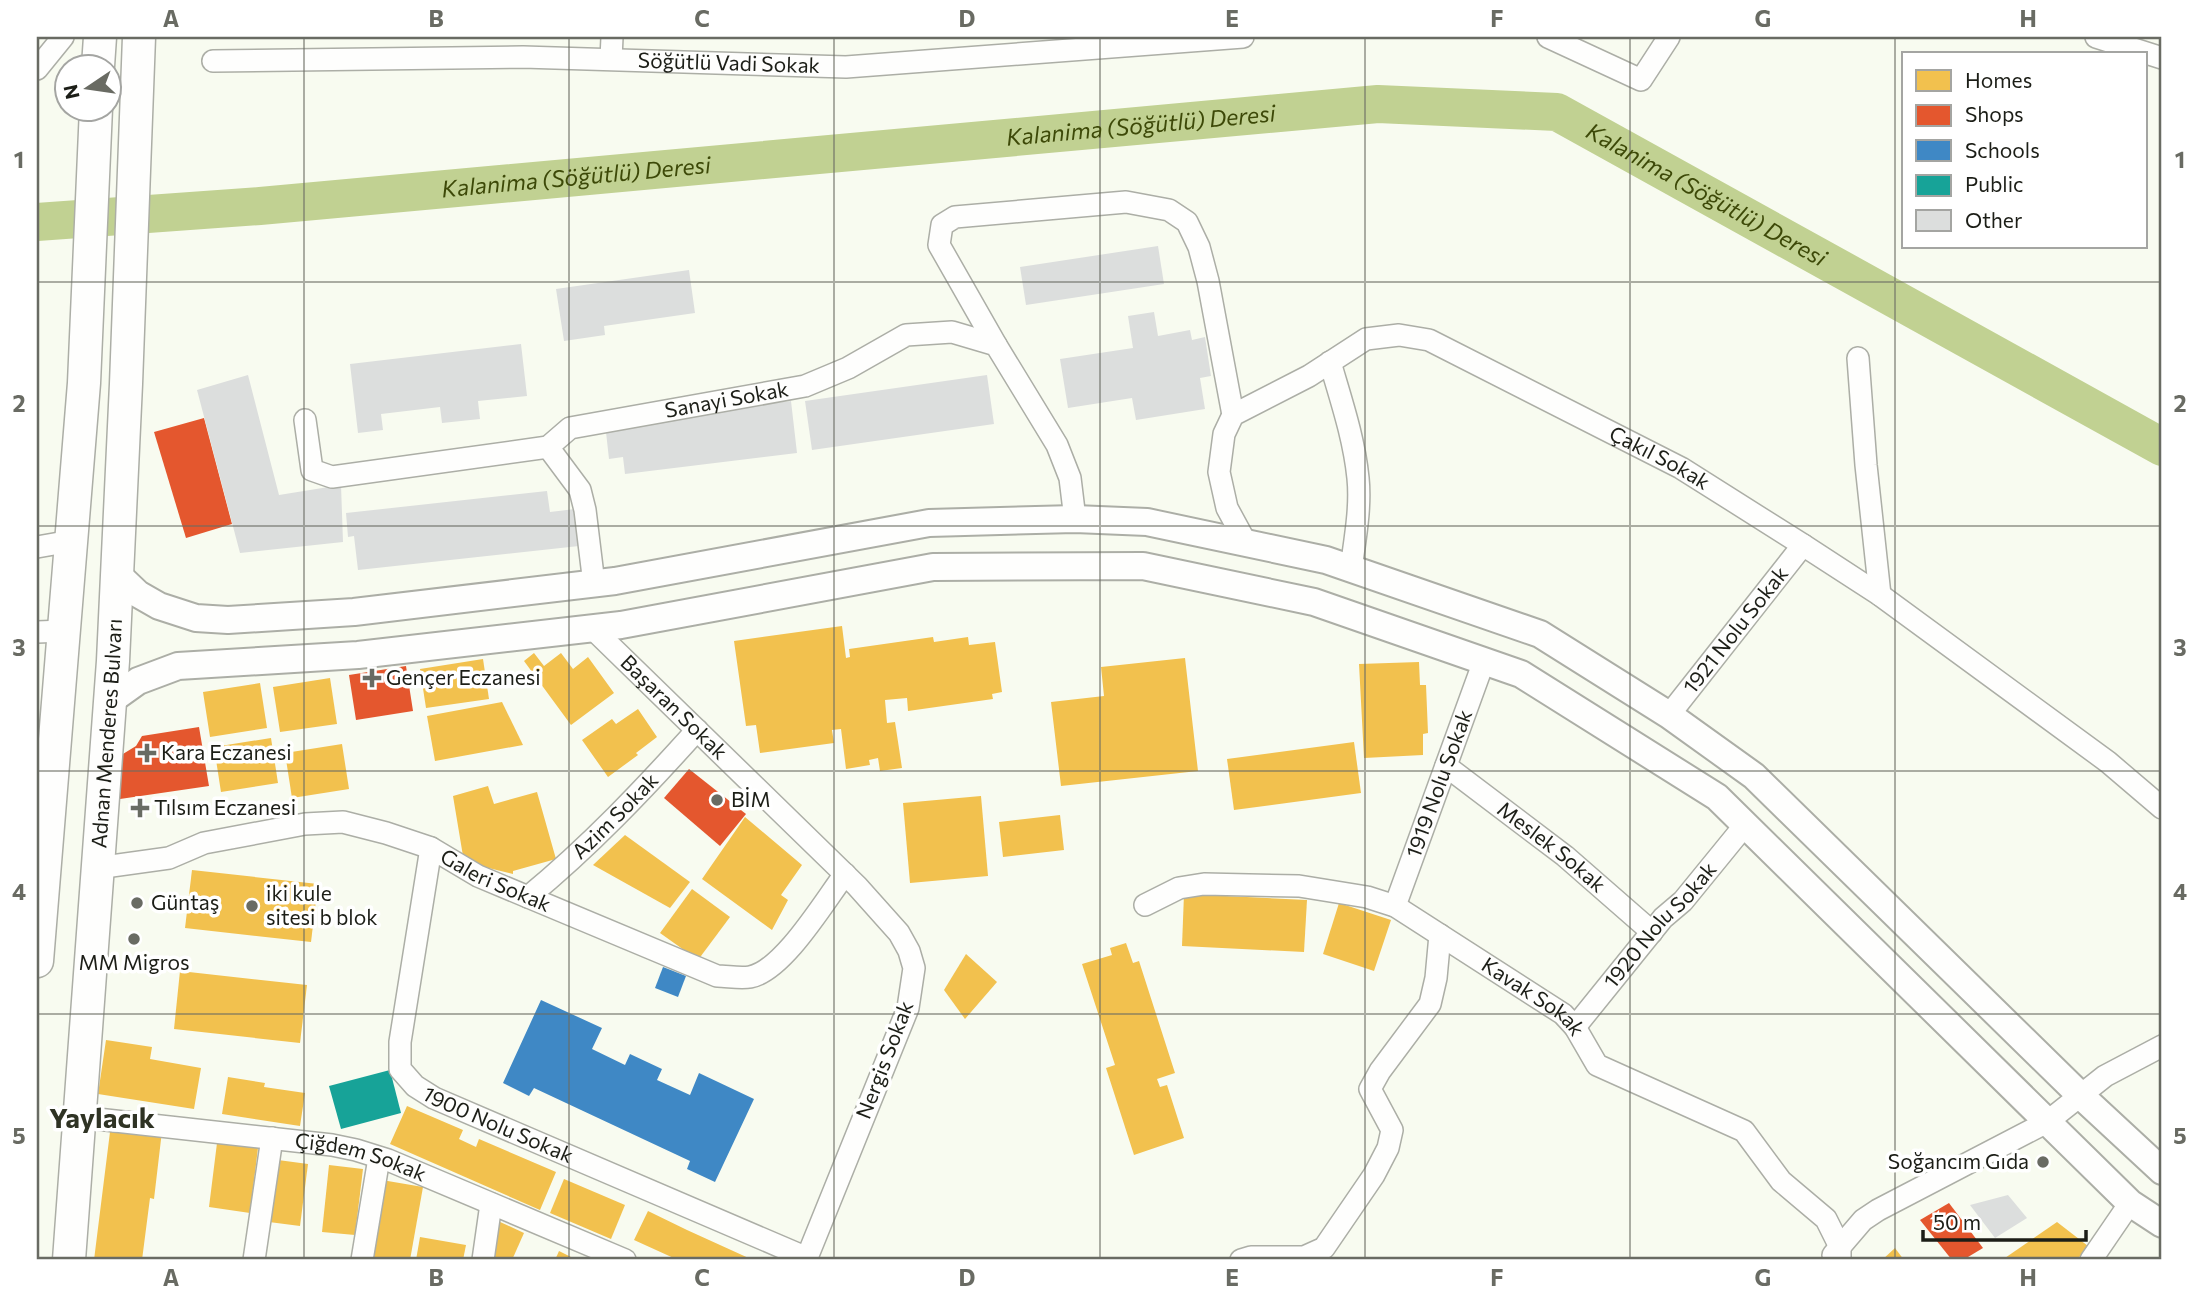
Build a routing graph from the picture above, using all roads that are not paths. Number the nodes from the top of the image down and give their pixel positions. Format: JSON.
{"nodes":[{"id":1,"x":63,"y":37,"type":"edge"},
{"id":2,"x":139,"y":37,"type":"edge"},
{"id":3,"x":611,"y":37,"type":"edge"},
{"id":4,"x":1243,"y":37,"type":"edge"},
{"id":5,"x":1548,"y":37,"type":"edge"},
{"id":6,"x":1669,"y":37,"type":"edge"},
{"id":7,"x":2096,"y":37,"type":"edge"},
{"id":8,"x":1129,"y":42,"type":"edge"},
{"id":9,"x":2143,"y":52,"type":"edge"},
{"id":10,"x":44,"y":54,"type":"edge"},
{"id":11,"x":611,"y":59,"type":"junction"},
{"id":12,"x":214,"y":61,"type":"dead end"},
{"id":13,"x":95,"y":122,"type":"edge"},
{"id":14,"x":996,"y":345,"type":"junction"},
{"id":15,"x":1858,"y":358,"type":"dead end"},
{"id":16,"x":1331,"y":362,"type":"junction"},
{"id":17,"x":1233,"y":415,"type":"junction"},
{"id":18,"x":305,"y":420,"type":"dead end"},
{"id":19,"x":548,"y":447,"type":"junction"},
{"id":20,"x":1075,"y":519,"type":"junction"},
{"id":21,"x":71,"y":541,"type":"junction"},
{"id":22,"x":1246,"y":543,"type":"junction"},
{"id":23,"x":1803,"y":545,"type":"junction"},
{"id":24,"x":37,"y":547,"type":"edge"},
{"id":25,"x":1351,"y":569,"type":"junction"},
{"id":26,"x":117,"y":574,"type":"junction"},
{"id":27,"x":594,"y":584,"type":"junction"},
{"id":28,"x":1881,"y":595,"type":"junction"},
{"id":29,"x":592,"y":628,"type":"junction"},
{"id":30,"x":50,"y":631,"type":"edge"},
{"id":31,"x":1483,"y":661,"type":"junction"},
{"id":32,"x":110,"y":701,"type":"junction"},
{"id":33,"x":1669,"y":715,"type":"junction"},
{"id":34,"x":696,"y":730,"type":"junction"},
{"id":35,"x":1446,"y":766,"type":"junction"},
{"id":36,"x":2162,"y":808,"type":"edge"},
{"id":37,"x":1745,"y":825,"type":"junction"},
{"id":38,"x":41,"y":844,"type":"edge"},
{"id":39,"x":431,"y":848,"type":"junction"},
{"id":40,"x":97,"y":868,"type":"junction"},
{"id":41,"x":845,"y":874,"type":"junction"},
{"id":42,"x":528,"y":897,"type":"junction"},
{"id":43,"x":1145,"y":905,"type":"dead end"},
{"id":44,"x":1395,"y":906,"type":"junction"},
{"id":45,"x":1652,"y":932,"type":"junction"},
{"id":46,"x":1440,"y":935,"type":"junction"},
{"id":47,"x":37,"y":961,"type":"edge"},
{"id":48,"x":1575,"y":1027,"type":"junction"},
{"id":49,"x":2162,"y":1046,"type":"edge"},
{"id":50,"x":2080,"y":1095,"type":"junction"},
{"id":51,"x":79,"y":1117,"type":"junction"},
{"id":52,"x":2047,"y":1122,"type":"junction"},
{"id":53,"x":272,"y":1138,"type":"junction"},
{"id":54,"x":379,"y":1158,"type":"junction"},
{"id":55,"x":2162,"y":1171,"type":"edge"},
{"id":56,"x":2130,"y":1203,"type":"junction"},
{"id":57,"x":491,"y":1204,"type":"junction"},
{"id":58,"x":2162,"y":1224,"type":"edge"},
{"id":59,"x":1836,"y":1256,"type":"edge"},
{"id":60,"x":621,"y":1259,"type":"edge"},
{"id":61,"x":807,"y":1259,"type":"edge"},
{"id":62,"x":69,"y":1260,"type":"edge"},
{"id":63,"x":254,"y":1260,"type":"edge"},
{"id":64,"x":362,"y":1260,"type":"edge"},
{"id":65,"x":483,"y":1260,"type":"edge"},
{"id":66,"x":1241,"y":1260,"type":"edge"},
{"id":67,"x":2091,"y":1260,"type":"edge"}],
"edges":[{"from":1,"to":10,"type":"street"},
{"from":2,"to":26,"type":"highway","name":"Adnan Menderes Bulvarı"},
{"from":3,"to":11,"type":"street"},
{"from":4,"to":8,"type":"street","name":"Söğütlü Vadi Sokak"},
{"from":5,"to":6,"type":"street"},
{"from":7,"to":9,"type":"street"},
{"from":8,"to":11,"type":"street","name":"Söğütlü Vadi Sokak"},
{"from":11,"to":12,"type":"street","name":"Söğütlü Vadi Sokak"},
{"from":13,"to":21,"type":"highway"},
{"from":14,"to":17,"type":"street"},
{"from":14,"to":19,"type":"street","name":"Sanayi Sokak"},
{"from":14,"to":20,"type":"street"},
{"from":15,"to":28,"type":"street"},
{"from":16,"to":17,"type":"street","name":"Çakıl Sokak"},
{"from":16,"to":23,"type":"street","name":"Çakıl Sokak"},
{"from":16,"to":25,"type":"street"},
{"from":17,"to":22,"type":"street"},
{"from":18,"to":19,"type":"street","name":"Sanayi Sokak"},
{"from":19,"to":27,"type":"street"},
{"from":20,"to":22,"type":"main road"},
{"from":20,"to":27,"type":"main road"},
{"from":21,"to":24,"type":"street"},
{"from":21,"to":30,"type":"highway"},
{"from":22,"to":25,"type":"main road"},
{"from":23,"to":28,"type":"street","name":"Çakıl Sokak"},
{"from":23,"to":33,"type":"street","name":"1921 Nolu Sokak"},
{"from":25,"to":33,"type":"main road"},
{"from":26,"to":27,"type":"main road"},
{"from":26,"to":32,"type":"highway","name":"Adnan Menderes Bulvarı"},
{"from":28,"to":36,"type":"street","name":"Çakıl Sokak"},
{"from":29,"to":31,"type":"main road"},
{"from":29,"to":32,"type":"main road"},
{"from":29,"to":34,"type":"street","name":"Başaran Sokak"},
{"from":30,"to":38,"type":"highway"},
{"from":31,"to":35,"type":"street","name":"1919 Nolu Sokak"},
{"from":31,"to":37,"type":"main road"},
{"from":32,"to":40,"type":"highway","name":"Adnan Menderes Bulvarı"},
{"from":33,"to":50,"type":"main road"},
{"from":34,"to":41,"type":"street","name":"Başaran Sokak"},
{"from":34,"to":42,"type":"street","name":"Azim Sokak"},
{"from":35,"to":44,"type":"street","name":"1919 Nolu Sokak"},
{"from":35,"to":45,"type":"street","name":"Meslek Sokak"},
{"from":37,"to":45,"type":"street","name":"1920 Nolu Sokak"},
{"from":37,"to":52,"type":"main road"},
{"from":38,"to":47,"type":"highway"},
{"from":39,"to":40,"type":"street","name":"Galeri Sokak"},
{"from":39,"to":42,"type":"street","name":"Galeri Sokak"},
{"from":39,"to":61,"type":"street","name":"1900 Nolu Sokak"},
{"from":40,"to":51,"type":"highway","name":"Adnan Menderes Bulvarı"},
{"from":41,"to":42,"type":"street","name":"Galeri Sokak"},
{"from":41,"to":61,"type":"street","name":"Nergis Sokak"},
{"from":43,"to":44,"type":"street","name":"Kavak Sokak"},
{"from":44,"to":46,"type":"street","name":"Kavak Sokak"},
{"from":45,"to":48,"type":"street","name":"1920 Nolu Sokak"},
{"from":46,"to":48,"type":"street","name":"Kavak Sokak"},
{"from":46,"to":66,"type":"street"},
{"from":48,"to":59,"type":"street","name":"Kavak Sokak"},
{"from":49,"to":50,"type":"street"},
{"from":50,"to":52,"type":"street"},
{"from":50,"to":55,"type":"main road"},
{"from":51,"to":53,"type":"street","name":"Çiğdem Sokak"},
{"from":51,"to":62,"type":"highway","name":"Adnan Menderes Bulvarı"},
{"from":52,"to":56,"type":"main road"},
{"from":52,"to":59,"type":"street"},
{"from":53,"to":54,"type":"street","name":"Çiğdem Sokak"},
{"from":53,"to":63,"type":"street"},
{"from":54,"to":57,"type":"street","name":"Çiğdem Sokak"},
{"from":54,"to":64,"type":"street"},
{"from":56,"to":58,"type":"main road"},
{"from":56,"to":67,"type":"street"},
{"from":57,"to":60,"type":"street","name":"Çiğdem Sokak"},
{"from":57,"to":65,"type":"street"}]}
